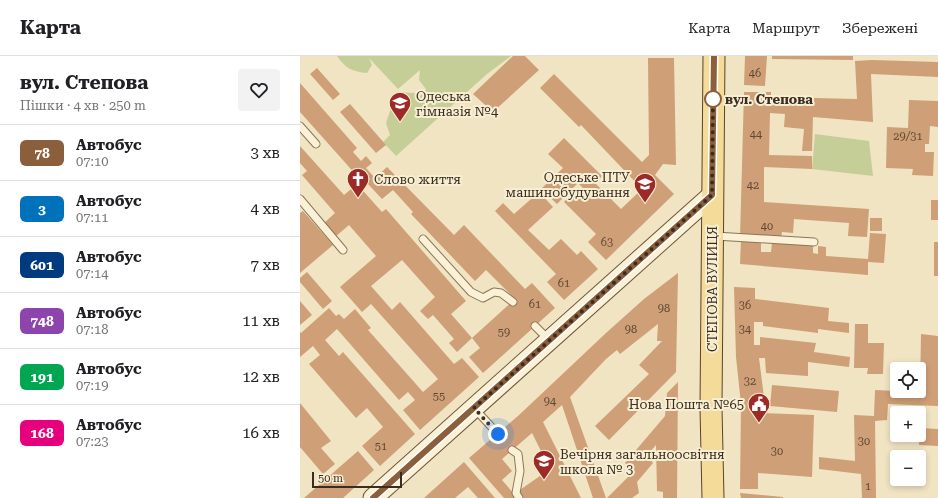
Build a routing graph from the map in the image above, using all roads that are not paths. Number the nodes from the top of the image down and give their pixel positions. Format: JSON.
{"nodes":[{"id":1,"x":714,"y":56,"type":"edge"},
{"id":2,"x":300,"y":126,"type":"edge"},
{"id":3,"x":316,"y":144,"type":"dead end"},
{"id":4,"x":712,"y":195,"type":"junction"},
{"id":5,"x":300,"y":199,"type":"edge"},
{"id":6,"x":712,"y":236,"type":"junction"},
{"id":7,"x":423,"y":239,"type":"dead end"},
{"id":8,"x":814,"y":242,"type":"dead end"},
{"id":9,"x":343,"y":250,"type":"dead end"},
{"id":10,"x":513,"y":302,"type":"dead end"},
{"id":11,"x":535,"y":326,"type":"dead end"},
{"id":12,"x":549,"y":341,"type":"junction"},
{"id":13,"x":474,"y":408,"type":"junction"},
{"id":14,"x":498,"y":434,"type":"dead end"},
{"id":15,"x":512,"y":450,"type":"dead end"},
{"id":16,"x":373,"y":498,"type":"edge"},
{"id":17,"x":519,"y":498,"type":"edge"},
{"id":18,"x":713,"y":498,"type":"edge"}],
"edges":[{"from":1,"to":4,"type":"main road","name":"СТЕПОВА ВУЛИЦЯ"},
{"from":2,"to":3,"type":"lane"},
{"from":4,"to":6,"type":"main road","name":"СТЕПОВА ВУЛИЦЯ"},
{"from":4,"to":12,"type":"main road"},
{"from":5,"to":9,"type":"lane"},
{"from":6,"to":8,"type":"lane"},
{"from":6,"to":18,"type":"main road","name":"СТЕПОВА ВУЛИЦЯ"},
{"from":7,"to":10,"type":"lane"},
{"from":11,"to":12,"type":"lane"},
{"from":12,"to":13,"type":"main road"},
{"from":13,"to":14,"type":"lane"},
{"from":13,"to":16,"type":"main road"},
{"from":15,"to":17,"type":"lane"}]}
